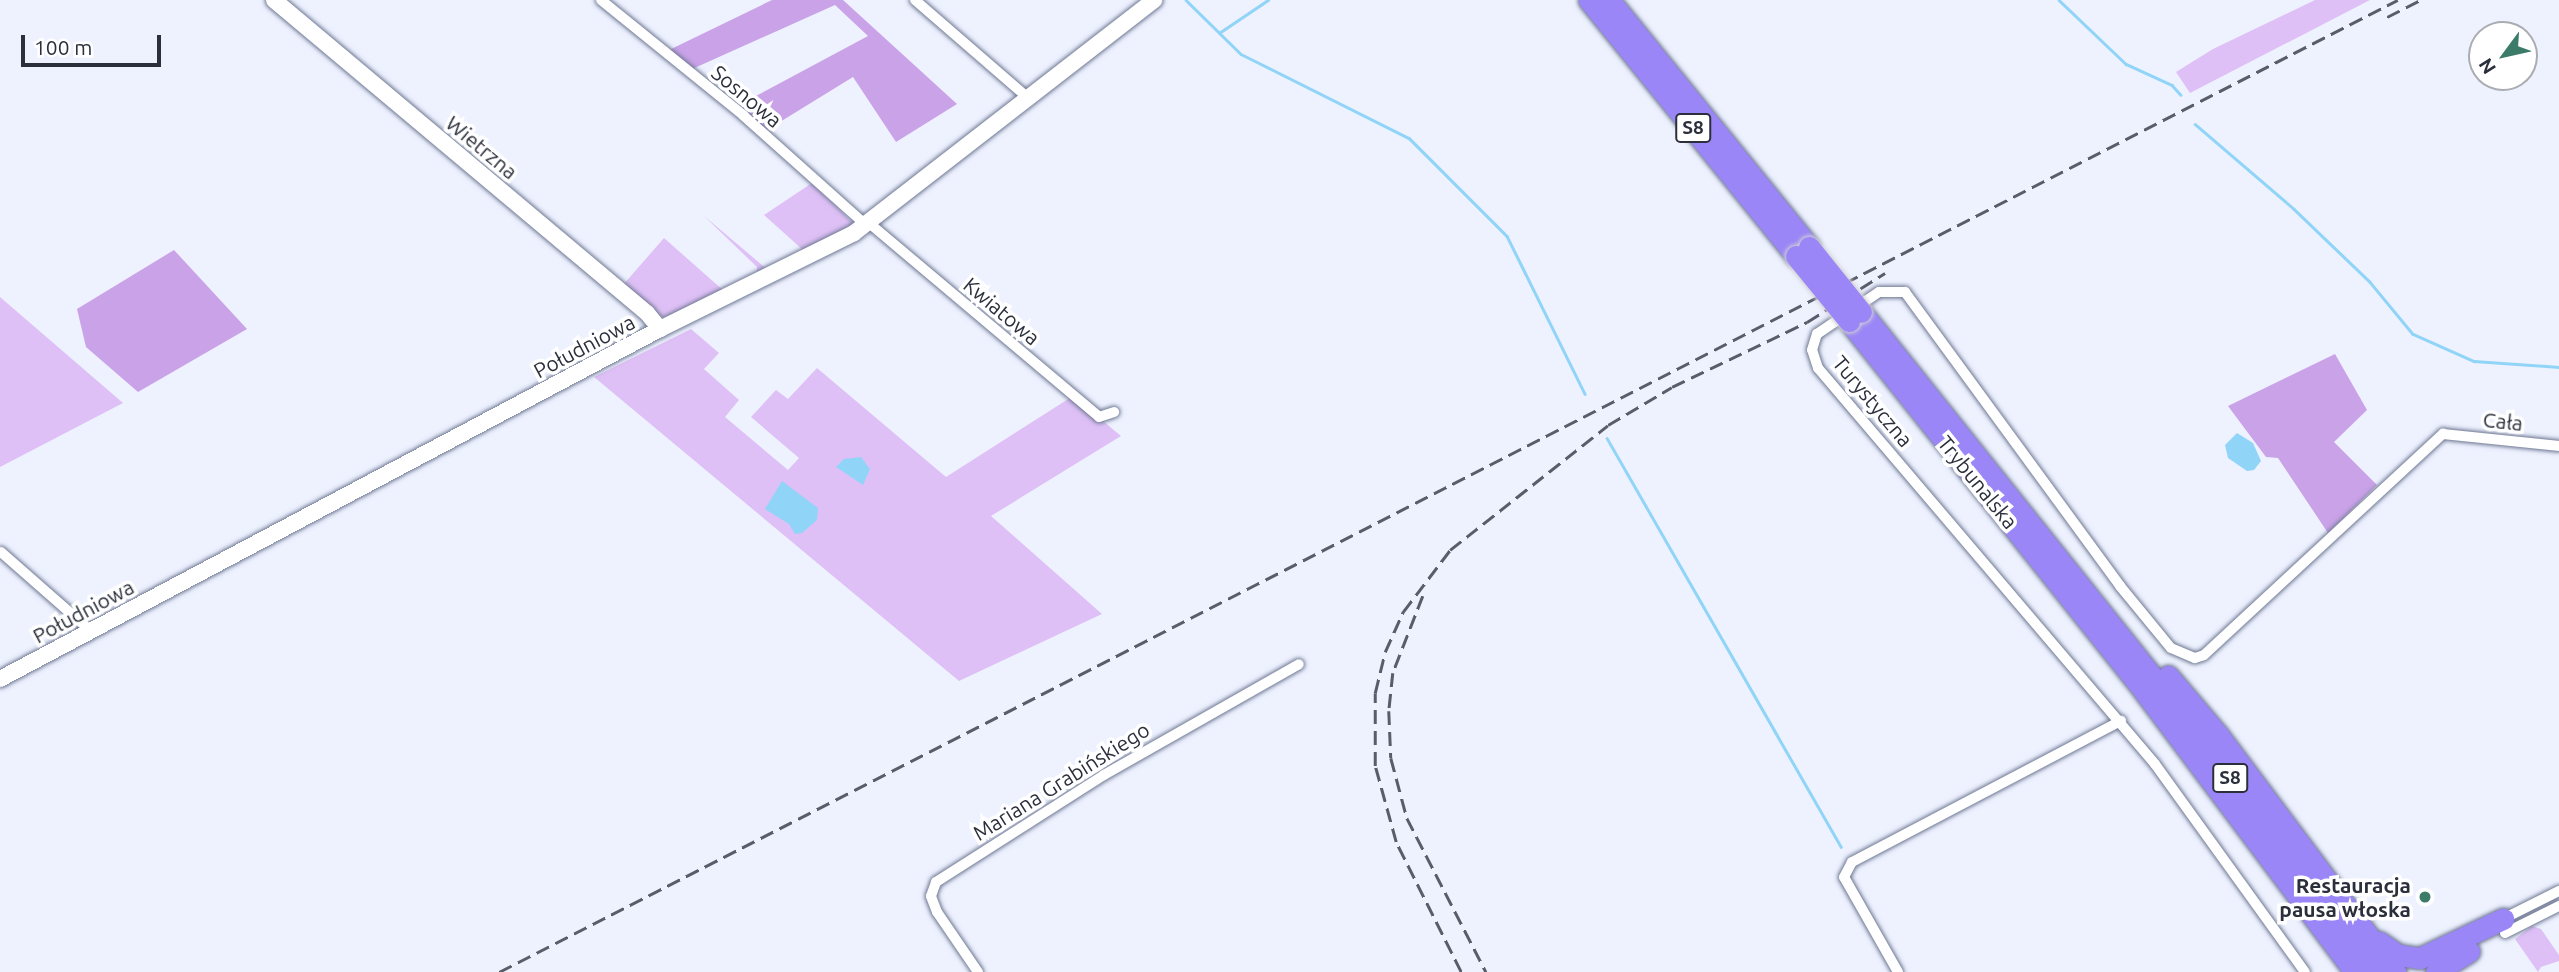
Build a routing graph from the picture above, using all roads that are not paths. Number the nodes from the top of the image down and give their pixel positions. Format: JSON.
{"nodes":[{"id":1,"x":274,"y":0,"type":"edge"},
{"id":2,"x":601,"y":0,"type":"edge"},
{"id":3,"x":915,"y":0,"type":"edge"},
{"id":4,"x":1154,"y":0,"type":"edge"},
{"id":5,"x":1589,"y":0,"type":"edge"},
{"id":6,"x":1609,"y":0,"type":"edge"},
{"id":7,"x":1028,"y":98,"type":"junction"},
{"id":8,"x":868,"y":224,"type":"junction"},
{"id":9,"x":1803,"y":252,"type":"junction"},
{"id":10,"x":1855,"y":317,"type":"junction"},
{"id":11,"x":660,"y":329,"type":"junction"},
{"id":12,"x":1114,"y":412,"type":"dead end"},
{"id":13,"x":2443,"y":434,"type":"joint"},
{"id":14,"x":2559,"y":446,"type":"edge"},
{"id":15,"x":1,"y":552,"type":"edge"},
{"id":16,"x":2083,"y":588,"type":"junction"},
{"id":17,"x":91,"y":631,"type":"junction"},
{"id":18,"x":1299,"y":664,"type":"dead end"},
{"id":19,"x":0,"y":679,"type":"edge"},
{"id":20,"x":2121,"y":722,"type":"junction"},
{"id":21,"x":2559,"y":891,"type":"edge"},
{"id":22,"x":2559,"y":906,"type":"edge"},
{"id":23,"x":2504,"y":926,"type":"junction"},
{"id":24,"x":2364,"y":929,"type":"junction"},
{"id":25,"x":978,"y":972,"type":"edge"},
{"id":26,"x":1898,"y":972,"type":"edge"},
{"id":27,"x":2305,"y":972,"type":"edge"},
{"id":28,"x":2356,"y":972,"type":"edge"},
{"id":29,"x":2374,"y":972,"type":"edge"},
{"id":30,"x":2395,"y":972,"type":"edge"},
{"id":31,"x":2436,"y":972,"type":"edge"}],
"edges":[{"from":1,"to":11,"type":"street","name":"Wietrzna"},
{"from":2,"to":8,"type":"street","name":"Sosnowa"},
{"from":3,"to":7,"type":"street"},
{"from":4,"to":7,"type":"street","name":"Południowa"},
{"from":5,"to":9,"type":"highway","name":"Trybunalska","number":"S8"},
{"from":6,"to":9,"type":"highway","name":"Trybunalska","number":"S8"},
{"from":7,"to":8,"type":"street","name":"Południowa"},
{"from":8,"to":11,"type":"street","name":"Południowa"},
{"from":8,"to":12,"type":"street","name":"Kwiatowa"},
{"from":9,"to":10,"type":"highway","name":"Trybunalska","number":"S8","bridge":true},
{"from":10,"to":16,"type":"highway","name":"Trybunalska","number":"S8"},
{"from":10,"to":28,"type":"highway","name":"Trybunalska","number":"S8"},
{"from":11,"to":17,"type":"street","name":"Południowa"},
{"from":13,"to":14,"type":"street","name":"Cała"},
{"from":13,"to":20,"type":"street","name":"Turystyczna"},
{"from":15,"to":17,"type":"street"},
{"from":16,"to":24,"type":"highway"},
{"from":16,"to":29,"type":"highway","name":"Trybunalska","number":"S8"},
{"from":17,"to":19,"type":"street","name":"Południowa"},
{"from":18,"to":25,"type":"street","name":"Mariana Grabińskiego"},
{"from":20,"to":26,"type":"street"},
{"from":20,"to":27,"type":"street"},
{"from":21,"to":23,"type":"street"},
{"from":22,"to":23,"type":"street"},
{"from":23,"to":24,"type":"highway"},
{"from":23,"to":31,"type":"highway"},
{"from":24,"to":30,"type":"highway"}]}
